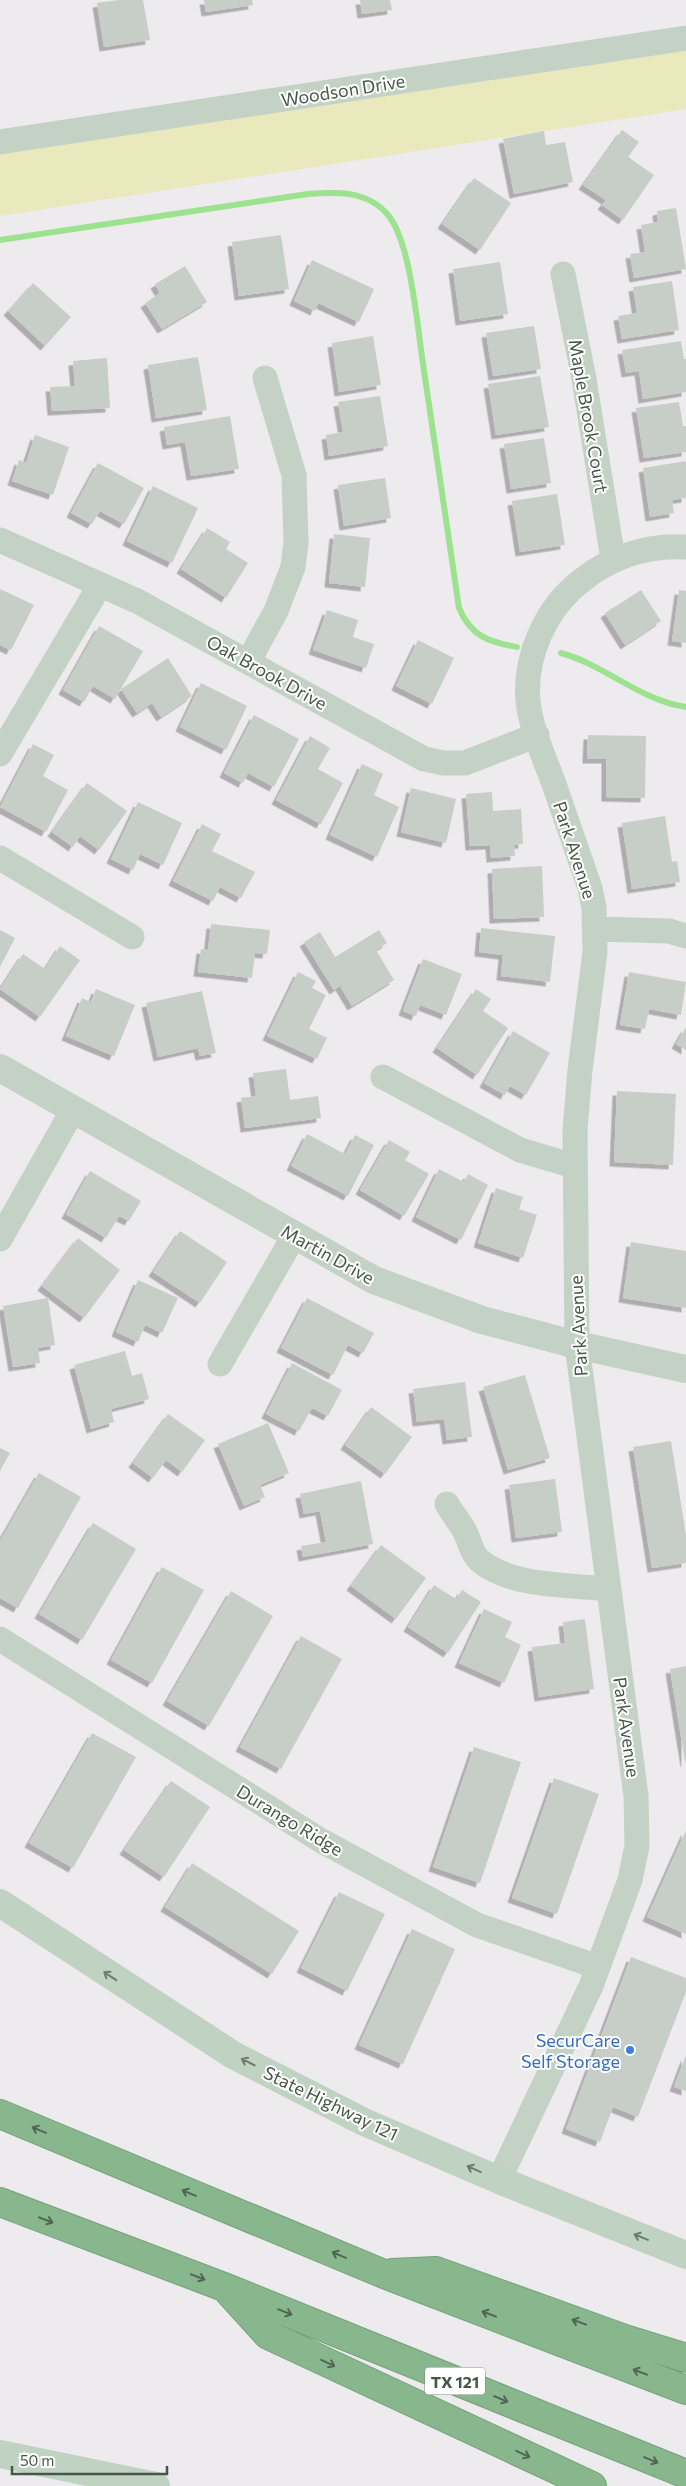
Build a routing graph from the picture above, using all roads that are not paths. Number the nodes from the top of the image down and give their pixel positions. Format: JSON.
{"nodes":[{"id":1,"x":686,"y":38,"type":"edge"},
{"id":2,"x":0,"y":142,"type":"edge"},
{"id":3,"x":563,"y":274,"type":"dead end"},
{"id":4,"x":265,"y":378,"type":"dead end"},
{"id":5,"x":0,"y":540,"type":"edge"},
{"id":6,"x":686,"y":547,"type":"edge"},
{"id":7,"x":613,"y":559,"type":"junction"},
{"id":8,"x":100,"y":585,"type":"junction"},
{"id":9,"x":248,"y":662,"type":"junction"},
{"id":10,"x":537,"y":735,"type":"junction"},
{"id":11,"x":0,"y":754,"type":"edge"},
{"id":12,"x":0,"y":858,"type":"edge"},
{"id":13,"x":595,"y":929,"type":"junction"},
{"id":14,"x":686,"y":936,"type":"edge"},
{"id":15,"x":132,"y":937,"type":"dead end"},
{"id":16,"x":0,"y":1068,"type":"edge"},
{"id":17,"x":383,"y":1077,"type":"dead end"},
{"id":18,"x":73,"y":1110,"type":"junction"},
{"id":19,"x":574,"y":1166,"type":"junction"},
{"id":20,"x":294,"y":1236,"type":"junction"},
{"id":21,"x":0,"y":1239,"type":"edge"},
{"id":22,"x":577,"y":1345,"type":"junction"},
{"id":23,"x":220,"y":1364,"type":"dead end"},
{"id":24,"x":686,"y":1370,"type":"edge"},
{"id":25,"x":447,"y":1504,"type":"dead end"},
{"id":26,"x":608,"y":1589,"type":"junction"},
{"id":27,"x":0,"y":1639,"type":"edge"},
{"id":28,"x":0,"y":1903,"type":"edge"},
{"id":29,"x":598,"y":1967,"type":"junction"},
{"id":30,"x":0,"y":2114,"type":"edge"},
{"id":31,"x":499,"y":2180,"type":"junction"},
{"id":32,"x":0,"y":2202,"type":"edge"},
{"id":33,"x":686,"y":2255,"type":"edge"},
{"id":34,"x":384,"y":2274,"type":"junction"},
{"id":35,"x":224,"y":2287,"type":"junction"},
{"id":36,"x":686,"y":2358,"type":"edge"},
{"id":37,"x":686,"y":2390,"type":"edge"},
{"id":38,"x":0,"y":2454,"type":"edge"},
{"id":39,"x":686,"y":2474,"type":"edge"},
{"id":40,"x":156,"y":2486,"type":"edge"},
{"id":41,"x":592,"y":2486,"type":"edge"}],
"edges":[{"from":1,"to":2,"type":"street","name":"Woodson Drive"},
{"from":3,"to":7,"type":"street","name":"Maple Brook Court"},
{"from":4,"to":9,"type":"street"},
{"from":5,"to":8,"type":"street","name":"Oak Brook Drive"},
{"from":6,"to":7,"type":"street","name":"Park Avenue"},
{"from":7,"to":10,"type":"street","name":"Park Avenue"},
{"from":8,"to":9,"type":"street","name":"Oak Brook Drive"},
{"from":8,"to":11,"type":"street"},
{"from":9,"to":10,"type":"street","name":"Oak Brook Drive"},
{"from":10,"to":13,"type":"street","name":"Park Avenue"},
{"from":12,"to":15,"type":"street"},
{"from":13,"to":14,"type":"street"},
{"from":13,"to":19,"type":"street","name":"Park Avenue"},
{"from":16,"to":18,"type":"street","name":"Martin Drive"},
{"from":17,"to":19,"type":"street"},
{"from":18,"to":20,"type":"street","name":"Martin Drive"},
{"from":18,"to":21,"type":"street"},
{"from":19,"to":22,"type":"street","name":"Park Avenue"},
{"from":20,"to":22,"type":"street","name":"Martin Drive"},
{"from":20,"to":23,"type":"street"},
{"from":22,"to":24,"type":"street","name":"Martin Drive"},
{"from":22,"to":26,"type":"street","name":"Park Avenue"},
{"from":25,"to":26,"type":"street"},
{"from":26,"to":29,"type":"street","name":"Park Avenue"},
{"from":27,"to":29,"type":"street","name":"Durango Ridge"},
{"from":31,"to":28,"type":"main road","name":"State Highway 121","one_way":true},
{"from":29,"to":31,"type":"street","name":"Park Avenue"},
{"from":34,"to":30,"type":"highway","one_way":true},
{"from":33,"to":31,"type":"main road","name":"State Highway 121","one_way":true},
{"from":32,"to":35,"type":"highway","number":"TX 121","one_way":true},
{"from":36,"to":34,"type":"highway","one_way":true},
{"from":37,"to":34,"type":"highway","one_way":true},
{"from":35,"to":39,"type":"highway","number":"TX 121","one_way":true},
{"from":35,"to":41,"type":"highway","one_way":true},
{"from":38,"to":40,"type":"main road"}]}
